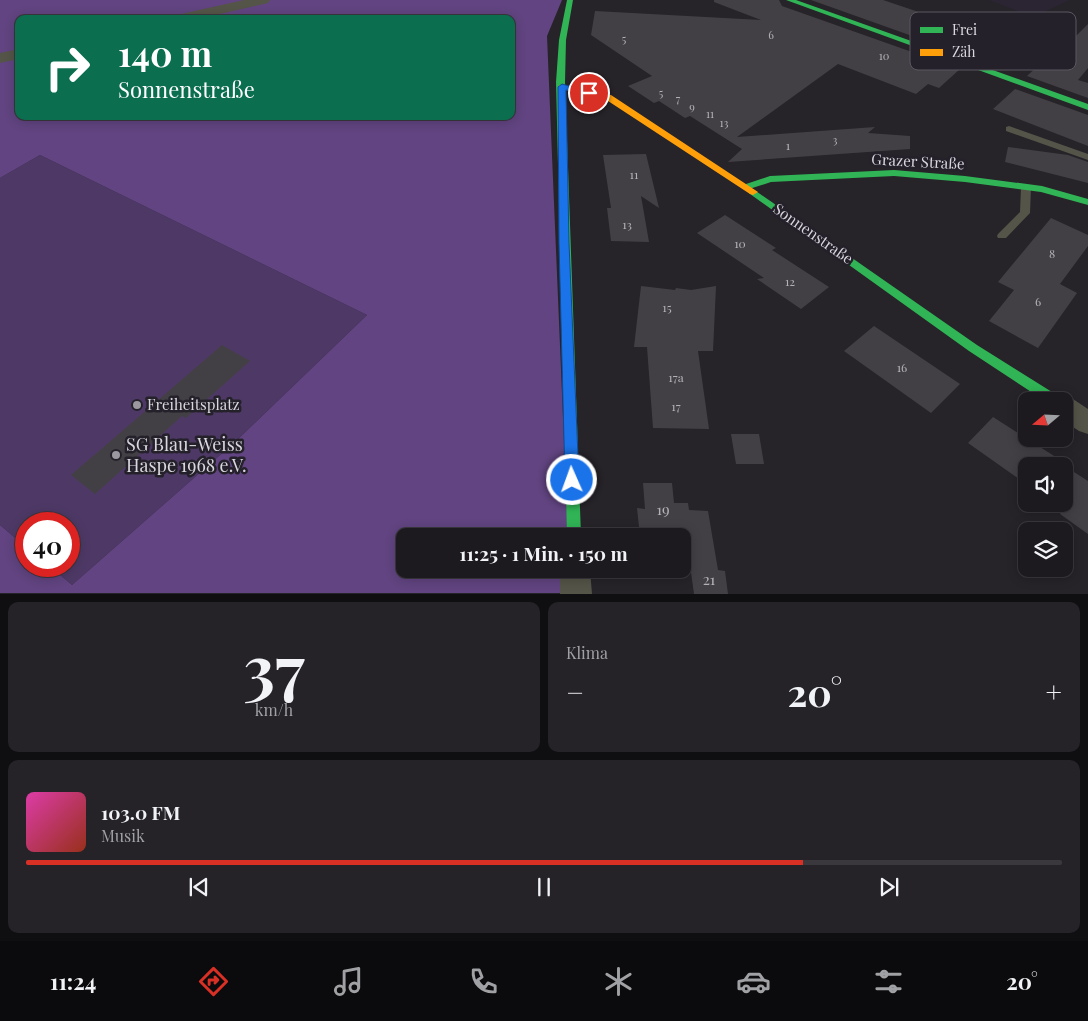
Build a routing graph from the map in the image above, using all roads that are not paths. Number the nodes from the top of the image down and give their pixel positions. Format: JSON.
{"nodes":[{"id":1,"x":264,"y":0,"type":"edge"},
{"id":2,"x":570,"y":0,"type":"edge"},
{"id":3,"x":789,"y":0,"type":"edge"},
{"id":4,"x":195,"y":15,"type":"edge"},
{"id":5,"x":910,"y":43,"type":"edge"},
{"id":6,"x":15,"y":55,"type":"edge"},
{"id":7,"x":0,"y":58,"type":"edge"},
{"id":8,"x":985,"y":70,"type":"edge"},
{"id":9,"x":562,"y":87,"type":"junction"},
{"id":10,"x":1088,"y":107,"type":"edge"},
{"id":11,"x":1009,"y":129,"type":"dead end"},
{"id":12,"x":1088,"y":157,"type":"edge"},
{"id":13,"x":746,"y":187,"type":"junction"},
{"id":14,"x":1026,"y":187,"type":"junction"},
{"id":15,"x":1088,"y":202,"type":"edge"},
{"id":16,"x":1002,"y":236,"type":"dead end"},
{"id":17,"x":1041,"y":392,"type":"edge"},
{"id":18,"x":1073,"y":413,"type":"edge"},
{"id":19,"x":1088,"y":423,"type":"edge"},
{"id":20,"x":574,"y":528,"type":"edge"},
{"id":21,"x":575,"y":578,"type":"edge"},
{"id":22,"x":576,"y":594,"type":"edge"}],
"edges":[{"from":1,"to":4,"type":"street"},
{"from":2,"to":9,"type":"street"},
{"from":3,"to":5,"type":"street"},
{"from":6,"to":7,"type":"street"},
{"from":8,"to":10,"type":"street"},
{"from":9,"to":13,"type":"street","name":"Sonnenstraße"},
{"from":9,"to":20,"type":"street"},
{"from":11,"to":12,"type":"lane"},
{"from":13,"to":14,"type":"street","name":"Grazer Straße"},
{"from":13,"to":17,"type":"street","name":"Sonnenstraße"},
{"from":14,"to":15,"type":"street","name":"Grazer Straße"},
{"from":14,"to":16,"type":"lane"},
{"from":18,"to":19,"type":"street"},
{"from":21,"to":22,"type":"street"}]}
